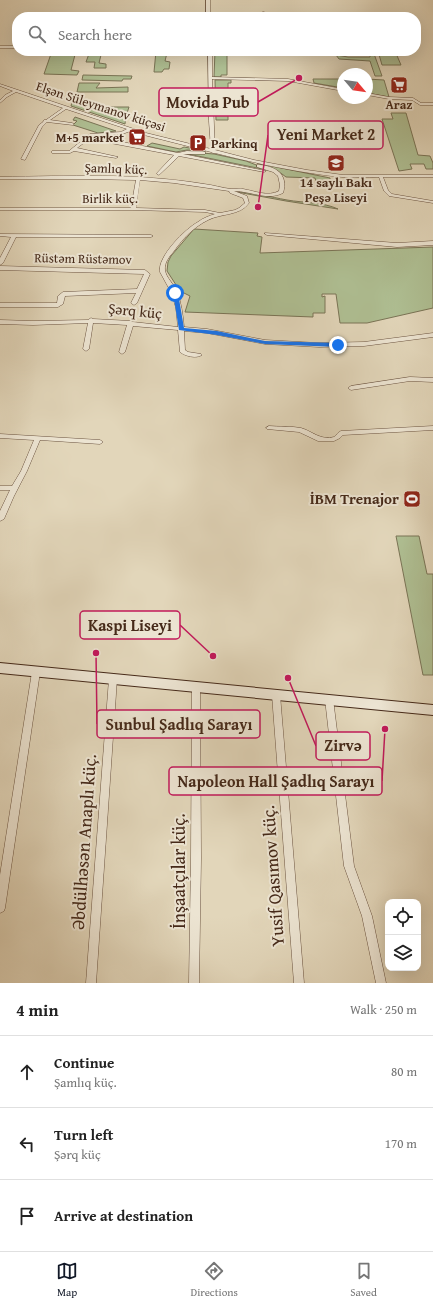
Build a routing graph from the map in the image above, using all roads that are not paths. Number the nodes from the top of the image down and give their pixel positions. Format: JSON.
{"nodes":[{"id":1,"x":208,"y":0,"type":"edge"},
{"id":2,"x":208,"y":12,"type":"edge"},
{"id":3,"x":0,"y":47,"type":"edge"},
{"id":4,"x":12,"y":47,"type":"edge"},
{"id":5,"x":210,"y":56,"type":"edge"},
{"id":6,"x":210,"y":78,"type":"junction"},
{"id":7,"x":0,"y":85,"type":"edge"},
{"id":8,"x":337,"y":89,"type":"edge"},
{"id":9,"x":17,"y":90,"type":"junction"},
{"id":10,"x":373,"y":95,"type":"edge"},
{"id":11,"x":0,"y":102,"type":"edge"},
{"id":12,"x":433,"y":104,"type":"edge"},
{"id":13,"x":66,"y":107,"type":"junction"},
{"id":14,"x":46,"y":121,"type":"junction"},
{"id":15,"x":72,"y":124,"type":"dead end"},
{"id":16,"x":131,"y":129,"type":"junction"},
{"id":17,"x":88,"y":137,"type":"junction"},
{"id":18,"x":73,"y":149,"type":"junction"},
{"id":19,"x":54,"y":152,"type":"dead end"},
{"id":20,"x":213,"y":152,"type":"junction"},
{"id":21,"x":178,"y":154,"type":"junction"},
{"id":22,"x":116,"y":157,"type":"dead end"},
{"id":23,"x":23,"y":159,"type":"dead end"},
{"id":24,"x":254,"y":161,"type":"junction"},
{"id":25,"x":278,"y":172,"type":"junction"},
{"id":26,"x":159,"y":174,"type":"dead end"},
{"id":27,"x":433,"y":176,"type":"edge"},
{"id":28,"x":381,"y":177,"type":"junction"},
{"id":29,"x":0,"y":178,"type":"edge"},
{"id":30,"x":138,"y":180,"type":"junction"},
{"id":31,"x":231,"y":190,"type":"junction"},
{"id":32,"x":433,"y":202,"type":"edge"},
{"id":33,"x":0,"y":209,"type":"edge"},
{"id":34,"x":133,"y":209,"type":"junction"},
{"id":35,"x":219,"y":214,"type":"junction"},
{"id":36,"x":267,"y":234,"type":"dead end"},
{"id":37,"x":0,"y":235,"type":"edge"},
{"id":38,"x":14,"y":236,"type":"junction"},
{"id":39,"x":151,"y":236,"type":"dead end"},
{"id":40,"x":433,"y":243,"type":"edge"},
{"id":41,"x":0,"y":263,"type":"edge"},
{"id":42,"x":0,"y":268,"type":"edge"},
{"id":43,"x":140,"y":290,"type":"junction"},
{"id":44,"x":134,"y":303,"type":"dead end"},
{"id":45,"x":0,"y":305,"type":"edge"},
{"id":46,"x":91,"y":320,"type":"junction"},
{"id":47,"x":0,"y":322,"type":"edge"},
{"id":48,"x":131,"y":323,"type":"junction"},
{"id":49,"x":181,"y":329,"type":"junction"},
{"id":50,"x":433,"y":335,"type":"edge"},
{"id":51,"x":86,"y":350,"type":"dead end"},
{"id":52,"x":122,"y":352,"type":"dead end"},
{"id":53,"x":199,"y":355,"type":"dead end"},
{"id":54,"x":433,"y":380,"type":"edge"},
{"id":55,"x":351,"y":388,"type":"dead end"},
{"id":56,"x":269,"y":428,"type":"dead end"},
{"id":57,"x":433,"y":428,"type":"edge"},
{"id":58,"x":0,"y":436,"type":"edge"},
{"id":59,"x":38,"y":438,"type":"junction"},
{"id":60,"x":100,"y":442,"type":"dead end"},
{"id":61,"x":0,"y":488,"type":"edge"},
{"id":62,"x":15,"y":488,"type":"junction"},
{"id":63,"x":0,"y":519,"type":"edge"},
{"id":64,"x":0,"y":668,"type":"edge"},
{"id":65,"x":36,"y":672,"type":"junction"},
{"id":66,"x":113,"y":679,"type":"junction"},
{"id":67,"x":196,"y":688,"type":"junction"},
{"id":68,"x":276,"y":695,"type":"junction"},
{"id":69,"x":329,"y":699,"type":"junction"},
{"id":70,"x":433,"y":710,"type":"edge"},
{"id":71,"x":0,"y":908,"type":"edge"},
{"id":72,"x":91,"y":983,"type":"edge"},
{"id":73,"x":194,"y":983,"type":"edge"},
{"id":74,"x":299,"y":983,"type":"edge"},
{"id":75,"x":381,"y":983,"type":"edge"}],
"edges":[{"from":1,"to":2,"type":"street"},
{"from":3,"to":4,"type":"street"},
{"from":5,"to":6,"type":"street"},
{"from":6,"to":8,"type":"street"},
{"from":6,"to":20,"type":"street"},
{"from":7,"to":9,"type":"street","name":"Elşən Süleymanov küçəsi"},
{"from":9,"to":11,"type":"street"},
{"from":9,"to":13,"type":"street","name":"Elşən Süleymanov küçəsi"},
{"from":10,"to":12,"type":"street"},
{"from":13,"to":14,"type":"street"},
{"from":13,"to":16,"type":"street","name":"Elşən Süleymanov küçəsi"},
{"from":14,"to":15,"type":"street"},
{"from":14,"to":23,"type":"street"},
{"from":16,"to":17,"type":"street"},
{"from":16,"to":20,"type":"street","name":"Elşən Süleymanov küçəsi"},
{"from":17,"to":18,"type":"street"},
{"from":17,"to":21,"type":"street"},
{"from":18,"to":19,"type":"street"},
{"from":18,"to":22,"type":"street"},
{"from":20,"to":21,"type":"street"},
{"from":20,"to":24,"type":"street","name":"Elşən Süleymanov küçəsi"},
{"from":21,"to":25,"type":"street"},
{"from":21,"to":26,"type":"street"},
{"from":24,"to":25,"type":"street"},
{"from":24,"to":28,"type":"street","name":"Elşən Süleymanov küçəsi"},
{"from":25,"to":31,"type":"street","name":"Şamlıq küç."},
{"from":27,"to":28,"type":"street","name":"Elşən Süleymanov küçəsi"},
{"from":28,"to":32,"type":"street"},
{"from":29,"to":30,"type":"street","name":"Şamlıq küç."},
{"from":30,"to":31,"type":"street","name":"Şamlıq küç."},
{"from":30,"to":34,"type":"street"},
{"from":31,"to":35,"type":"street","name":"Şamlıq küç."},
{"from":33,"to":34,"type":"street","name":"Birlik küç."},
{"from":34,"to":35,"type":"street","name":"Birlik küç."},
{"from":35,"to":49,"type":"street","name":"Şamlıq küç."},
{"from":36,"to":40,"type":"street"},
{"from":37,"to":38,"type":"street"},
{"from":38,"to":39,"type":"street"},
{"from":38,"to":41,"type":"street"},
{"from":42,"to":43,"type":"street","name":"Rüstəm Rüstəmov"},
{"from":43,"to":44,"type":"street","name":"Rüstəm Rüstəmov"},
{"from":43,"to":45,"type":"street"},
{"from":46,"to":47,"type":"street","name":"Şərq küç"},
{"from":46,"to":48,"type":"street","name":"Şərq küç"},
{"from":46,"to":51,"type":"street"},
{"from":48,"to":49,"type":"street","name":"Şərq küç"},
{"from":48,"to":52,"type":"street"},
{"from":49,"to":50,"type":"street","name":"Şərq küç"},
{"from":49,"to":53,"type":"street","name":"Şamlıq küç."},
{"from":54,"to":55,"type":"street"},
{"from":56,"to":57,"type":"street"},
{"from":58,"to":59,"type":"street"},
{"from":59,"to":60,"type":"street"},
{"from":59,"to":62,"type":"street"},
{"from":61,"to":62,"type":"street"},
{"from":62,"to":63,"type":"street"},
{"from":64,"to":65,"type":"street"},
{"from":65,"to":66,"type":"street"},
{"from":65,"to":71,"type":"street"},
{"from":66,"to":67,"type":"street"},
{"from":66,"to":72,"type":"street","name":"Əbdülhəsən Anaplı küç."},
{"from":67,"to":68,"type":"street"},
{"from":67,"to":73,"type":"street","name":"İnşaatçılar küç."},
{"from":68,"to":69,"type":"street"},
{"from":68,"to":74,"type":"street","name":"Yusif Qasımov küç."},
{"from":69,"to":70,"type":"street"},
{"from":69,"to":75,"type":"street"}]}
